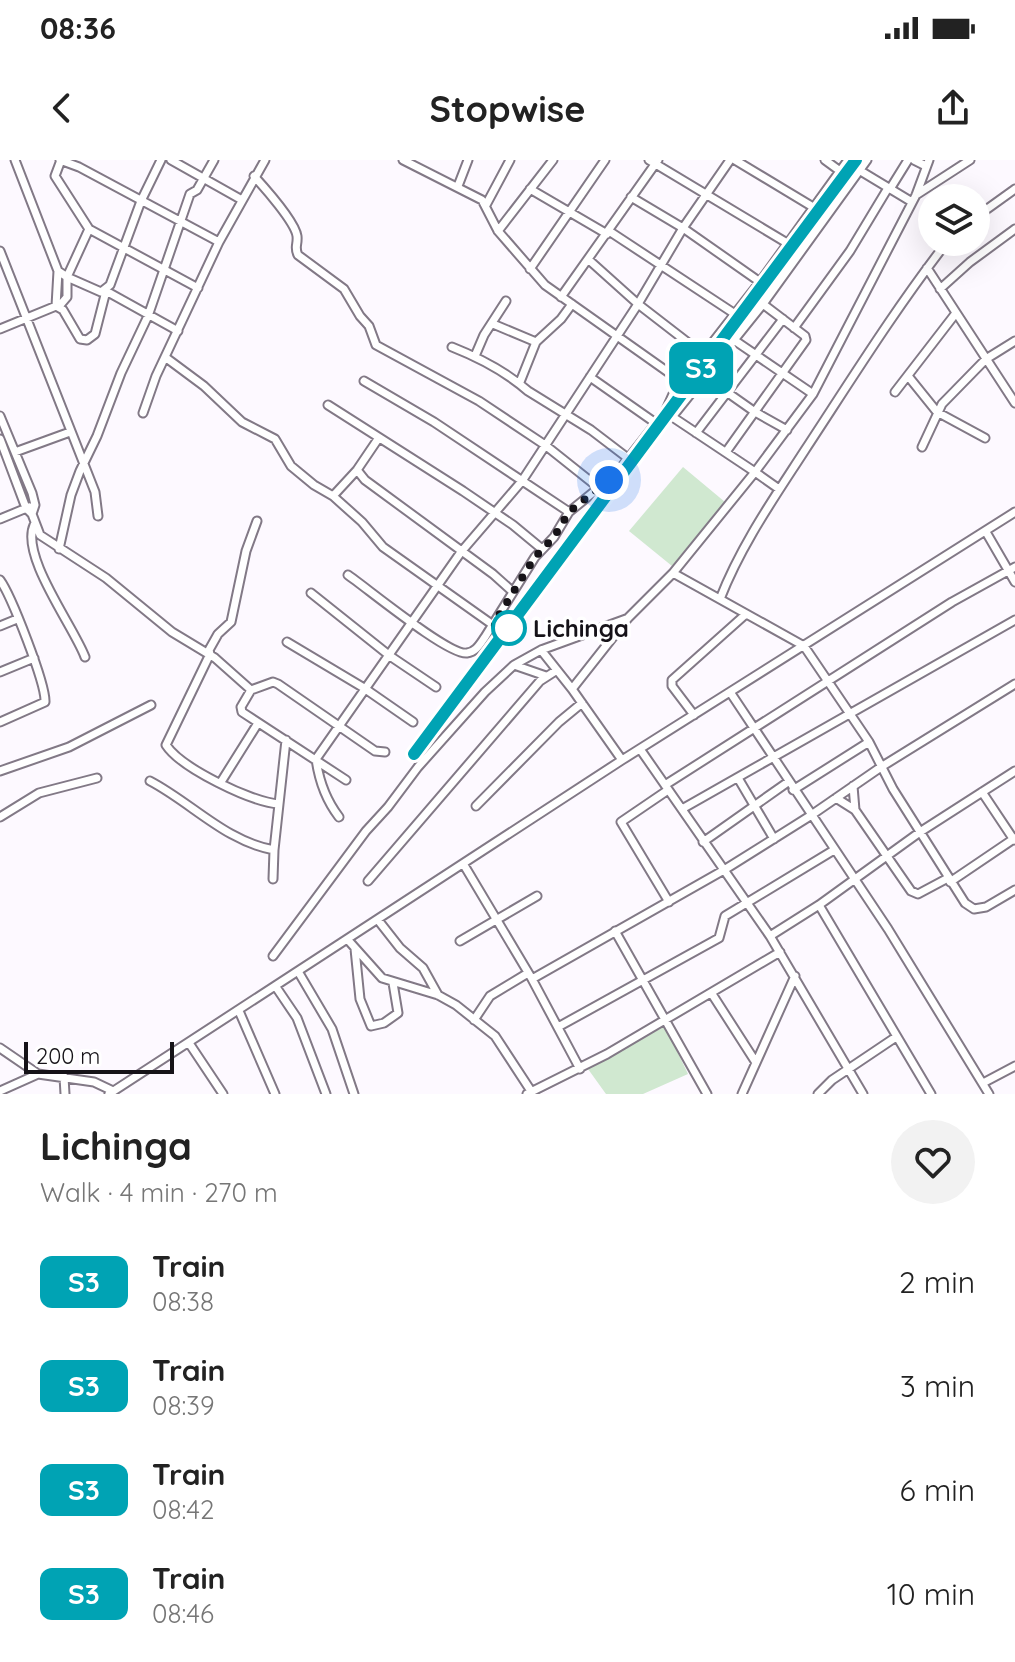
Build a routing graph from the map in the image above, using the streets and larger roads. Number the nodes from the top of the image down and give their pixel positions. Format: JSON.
{"nodes":[{"id":1,"x":15,"y":160,"type":"edge"},
{"id":2,"x":61,"y":160,"type":"edge"},
{"id":3,"x":161,"y":160,"type":"edge"},
{"id":4,"x":171,"y":160,"type":"edge"},
{"id":5,"x":214,"y":160,"type":"edge"},
{"id":6,"x":265,"y":160,"type":"edge"},
{"id":7,"x":403,"y":160,"type":"edge"},
{"id":8,"x":468,"y":160,"type":"edge"},
{"id":9,"x":510,"y":160,"type":"edge"},
{"id":10,"x":553,"y":160,"type":"edge"},
{"id":11,"x":605,"y":160,"type":"edge"},
{"id":12,"x":732,"y":160,"type":"edge"},
{"id":13,"x":825,"y":160,"type":"edge"},
{"id":14,"x":848,"y":160,"type":"edge"},
{"id":15,"x":867,"y":160,"type":"edge"},
{"id":16,"x":911,"y":160,"type":"edge"},
{"id":17,"x":970,"y":160,"type":"edge"},
{"id":18,"x":654,"y":162,"type":"edge"},
{"id":19,"x":928,"y":163,"type":"edge"},
{"id":20,"x":859,"y":170,"type":"junction"},
{"id":21,"x":840,"y":171,"type":"junction"},
{"id":22,"x":254,"y":176,"type":"junction"},
{"id":23,"x":204,"y":178,"type":"junction"},
{"id":24,"x":458,"y":186,"type":"junction"},
{"id":25,"x":530,"y":189,"type":"junction"},
{"id":26,"x":889,"y":189,"type":"junction"},
{"id":27,"x":1015,"y":189,"type":"edge"},
{"id":28,"x":707,"y":194,"type":"junction"},
{"id":29,"x":631,"y":197,"type":"junction"},
{"id":30,"x":914,"y":199,"type":"junction"},
{"id":31,"x":242,"y":200,"type":"junction"},
{"id":32,"x":141,"y":201,"type":"junction"},
{"id":33,"x":486,"y":205,"type":"junction"},
{"id":34,"x":813,"y":207,"type":"junction"},
{"id":35,"x":990,"y":207,"type":"edge"},
{"id":36,"x":569,"y":213,"type":"junction"},
{"id":37,"x":179,"y":221,"type":"junction"},
{"id":38,"x":683,"y":228,"type":"junction"},
{"id":39,"x":89,"y":229,"type":"junction"},
{"id":40,"x":1015,"y":229,"type":"edge"},
{"id":41,"x":498,"y":231,"type":"junction"},
{"id":42,"x":608,"y":233,"type":"junction"},
{"id":43,"x":219,"y":242,"type":"junction"},
{"id":44,"x":787,"y":243,"type":"junction"},
{"id":45,"x":124,"y":249,"type":"junction"},
{"id":46,"x":0,"y":251,"type":"edge"},
{"id":47,"x":936,"y":256,"type":"edge"},
{"id":48,"x":589,"y":260,"type":"junction"},
{"id":49,"x":662,"y":266,"type":"junction"},
{"id":50,"x":163,"y":268,"type":"junction"},
{"id":51,"x":927,"y":268,"type":"junction"},
{"id":52,"x":530,"y":269,"type":"junction"},
{"id":53,"x":58,"y":271,"type":"junction"},
{"id":54,"x":67,"y":277,"type":"junction"},
{"id":55,"x":760,"y":282,"type":"junction"},
{"id":56,"x":198,"y":288,"type":"junction"},
{"id":57,"x":940,"y":289,"type":"junction"},
{"id":58,"x":106,"y":291,"type":"junction"},
{"id":59,"x":561,"y":297,"type":"junction"},
{"id":60,"x":506,"y":301,"type":"dead end"},
{"id":61,"x":572,"y":304,"type":"junction"},
{"id":62,"x":638,"y":304,"type":"junction"},
{"id":63,"x":763,"y":304,"type":"junction"},
{"id":64,"x":56,"y":306,"type":"junction"},
{"id":65,"x":956,"y":313,"type":"junction"},
{"id":66,"x":735,"y":314,"type":"junction"},
{"id":67,"x":148,"y":316,"type":"junction"},
{"id":68,"x":27,"y":317,"type":"junction"},
{"id":69,"x":783,"y":319,"type":"junction"},
{"id":70,"x":493,"y":324,"type":"junction"},
{"id":71,"x":794,"y":328,"type":"junction"},
{"id":72,"x":0,"y":329,"type":"edge"},
{"id":73,"x":178,"y":331,"type":"junction"},
{"id":74,"x":615,"y":336,"type":"junction"},
{"id":75,"x":734,"y":340,"type":"junction"},
{"id":76,"x":1015,"y":341,"type":"edge"},
{"id":77,"x":536,"y":342,"type":"junction"},
{"id":78,"x":452,"y":347,"type":"dead end"},
{"id":79,"x":704,"y":355,"type":"junction"},
{"id":80,"x":475,"y":356,"type":"junction"},
{"id":81,"x":755,"y":356,"type":"junction"},
{"id":82,"x":165,"y":357,"type":"junction"},
{"id":83,"x":986,"y":359,"type":"junction"},
{"id":84,"x":783,"y":375,"type":"junction"},
{"id":85,"x":704,"y":376,"type":"junction"},
{"id":86,"x":908,"y":376,"type":"junction"},
{"id":87,"x":590,"y":377,"type":"junction"},
{"id":88,"x":364,"y":381,"type":"dead end"},
{"id":89,"x":520,"y":382,"type":"junction"},
{"id":90,"x":682,"y":382,"type":"junction"},
{"id":91,"x":895,"y":392,"type":"dead end"},
{"id":92,"x":726,"y":393,"type":"junction"},
{"id":93,"x":813,"y":394,"type":"junction"},
{"id":94,"x":1015,"y":403,"type":"edge"},
{"id":95,"x":328,"y":405,"type":"dead end"},
{"id":96,"x":755,"y":412,"type":"junction"},
{"id":97,"x":937,"y":412,"type":"junction"},
{"id":98,"x":143,"y":413,"type":"dead end"},
{"id":99,"x":566,"y":415,"type":"junction"},
{"id":100,"x":669,"y":415,"type":"junction"},
{"id":101,"x":0,"y":416,"type":"edge"},
{"id":102,"x":657,"y":424,"type":"junction"},
{"id":103,"x":787,"y":430,"type":"junction"},
{"id":104,"x":70,"y":432,"type":"junction"},
{"id":105,"x":696,"y":433,"type":"junction"},
{"id":106,"x":985,"y":438,"type":"dead end"},
{"id":107,"x":0,"y":439,"type":"edge"},
{"id":108,"x":378,"y":439,"type":"junction"},
{"id":109,"x":545,"y":445,"type":"junction"},
{"id":110,"x":922,"y":447,"type":"dead end"},
{"id":111,"x":15,"y":452,"type":"junction"},
{"id":112,"x":726,"y":452,"type":"junction"},
{"id":113,"x":629,"y":459,"type":"junction"},
{"id":114,"x":83,"y":464,"type":"junction"},
{"id":115,"x":357,"y":470,"type":"junction"},
{"id":116,"x":755,"y":472,"type":"junction"},
{"id":117,"x":522,"y":481,"type":"junction"},
{"id":118,"x":779,"y":489,"type":"junction"},
{"id":119,"x":602,"y":490,"type":"junction"},
{"id":120,"x":333,"y":496,"type":"junction"},
{"id":121,"x":29,"y":511,"type":"junction"},
{"id":122,"x":569,"y":512,"type":"junction"},
{"id":123,"x":1015,"y":512,"type":"edge"},
{"id":124,"x":496,"y":513,"type":"junction"},
{"id":125,"x":98,"y":516,"type":"dead end"},
{"id":126,"x":0,"y":519,"type":"edge"},
{"id":127,"x":257,"y":521,"type":"dead end"},
{"id":128,"x":34,"y":525,"type":"junction"},
{"id":129,"x":986,"y":532,"type":"junction"},
{"id":130,"x":59,"y":549,"type":"junction"},
{"id":131,"x":542,"y":549,"type":"junction"},
{"id":132,"x":461,"y":552,"type":"junction"},
{"id":133,"x":1011,"y":569,"type":"edge"},
{"id":134,"x":673,"y":573,"type":"junction"},
{"id":135,"x":348,"y":575,"type":"dead end"},
{"id":136,"x":0,"y":580,"type":"edge"},
{"id":137,"x":1015,"y":582,"type":"edge"},
{"id":138,"x":438,"y":586,"type":"junction"},
{"id":139,"x":513,"y":592,"type":"junction"},
{"id":140,"x":311,"y":593,"type":"dead end"},
{"id":141,"x":720,"y":599,"type":"junction"},
{"id":142,"x":746,"y":614,"type":"junction"},
{"id":143,"x":628,"y":618,"type":"junction"},
{"id":144,"x":17,"y":619,"type":"junction"},
{"id":145,"x":1015,"y":620,"type":"edge"},
{"id":146,"x":413,"y":624,"type":"junction"},
{"id":147,"x":493,"y":625,"type":"junction"},
{"id":148,"x":0,"y":626,"type":"edge"},
{"id":149,"x":287,"y":642,"type":"dead end"},
{"id":150,"x":804,"y":646,"type":"junction"},
{"id":151,"x":541,"y":650,"type":"junction"},
{"id":152,"x":210,"y":654,"type":"junction"},
{"id":153,"x":390,"y":656,"type":"junction"},
{"id":154,"x":85,"y":657,"type":"dead end"},
{"id":155,"x":34,"y":658,"type":"junction"},
{"id":156,"x":514,"y":665,"type":"junction"},
{"id":157,"x":557,"y":670,"type":"junction"},
{"id":158,"x":0,"y":672,"type":"edge"},
{"id":159,"x":546,"y":676,"type":"junction"},
{"id":160,"x":828,"y":681,"type":"junction"},
{"id":161,"x":1015,"y":684,"type":"edge"},
{"id":162,"x":436,"y":687,"type":"dead end"},
{"id":163,"x":364,"y":688,"type":"junction"},
{"id":164,"x":572,"y":689,"type":"junction"},
{"id":165,"x":251,"y":690,"type":"junction"},
{"id":166,"x":730,"y":692,"type":"junction"},
{"id":167,"x":582,"y":703,"type":"junction"},
{"id":168,"x":151,"y":705,"type":"dead end"},
{"id":169,"x":850,"y":714,"type":"junction"},
{"id":170,"x":694,"y":715,"type":"junction"},
{"id":171,"x":0,"y":722,"type":"edge"},
{"id":172,"x":413,"y":722,"type":"dead end"},
{"id":173,"x":258,"y":723,"type":"junction"},
{"id":174,"x":339,"y":727,"type":"junction"},
{"id":175,"x":754,"y":730,"type":"junction"},
{"id":176,"x":286,"y":740,"type":"junction"},
{"id":177,"x":869,"y":742,"type":"junction"},
{"id":178,"x":640,"y":749,"type":"junction"},
{"id":179,"x":385,"y":752,"type":"dead end"},
{"id":180,"x":772,"y":758,"type":"junction"},
{"id":181,"x":316,"y":759,"type":"junction"},
{"id":182,"x":622,"y":760,"type":"junction"},
{"id":183,"x":881,"y":767,"type":"junction"},
{"id":184,"x":0,"y":771,"type":"edge"},
{"id":185,"x":1015,"y":771,"type":"edge"},
{"id":186,"x":97,"y":778,"type":"dead end"},
{"id":187,"x":738,"y":778,"type":"junction"},
{"id":188,"x":346,"y":780,"type":"dead end"},
{"id":189,"x":150,"y":781,"type":"dead end"},
{"id":190,"x":221,"y":782,"type":"junction"},
{"id":191,"x":791,"y":786,"type":"junction"},
{"id":192,"x":853,"y":786,"type":"junction"},
{"id":193,"x":666,"y":788,"type":"junction"},
{"id":194,"x":982,"y":792,"type":"junction"},
{"id":195,"x":836,"y":798,"type":"junction"},
{"id":196,"x":279,"y":804,"type":"junction"},
{"id":197,"x":476,"y":806,"type":"dead end"},
{"id":198,"x":753,"y":806,"type":"junction"},
{"id":199,"x":682,"y":809,"type":"junction"},
{"id":200,"x":855,"y":810,"type":"junction"},
{"id":201,"x":810,"y":816,"type":"junction"},
{"id":202,"x":0,"y":817,"type":"edge"},
{"id":203,"x":339,"y":817,"type":"dead end"},
{"id":204,"x":920,"y":832,"type":"junction"},
{"id":205,"x":774,"y":839,"type":"junction"},
{"id":206,"x":1014,"y":840,"type":"edge"},
{"id":207,"x":703,"y":842,"type":"junction"},
{"id":208,"x":274,"y":850,"type":"junction"},
{"id":209,"x":834,"y":850,"type":"junction"},
{"id":210,"x":887,"y":856,"type":"junction"},
{"id":211,"x":464,"y":865,"type":"junction"},
{"id":212,"x":724,"y":870,"type":"junction"},
{"id":213,"x":273,"y":879,"type":"dead end"},
{"id":214,"x":855,"y":879,"type":"junction"},
{"id":215,"x":949,"y":880,"type":"junction"},
{"id":216,"x":368,"y":881,"type":"dead end"},
{"id":217,"x":1015,"y":890,"type":"edge"},
{"id":218,"x":537,"y":896,"type":"dead end"},
{"id":219,"x":669,"y":902,"type":"junction"},
{"id":220,"x":747,"y":903,"type":"junction"},
{"id":221,"x":819,"y":905,"type":"junction"},
{"id":222,"x":378,"y":920,"type":"junction"},
{"id":223,"x":496,"y":922,"type":"junction"},
{"id":224,"x":615,"y":931,"type":"junction"},
{"id":225,"x":770,"y":936,"type":"junction"},
{"id":226,"x":348,"y":940,"type":"junction"},
{"id":227,"x":460,"y":941,"type":"dead end"},
{"id":228,"x":355,"y":949,"type":"junction"},
{"id":229,"x":780,"y":952,"type":"junction"},
{"id":230,"x":273,"y":956,"type":"dead end"},
{"id":231,"x":299,"y":973,"type":"junction"},
{"id":232,"x":530,"y":976,"type":"junction"},
{"id":233,"x":795,"y":976,"type":"junction"},
{"id":234,"x":642,"y":980,"type":"junction"},
{"id":235,"x":393,"y":983,"type":"junction"},
{"id":236,"x":276,"y":987,"type":"junction"},
{"id":237,"x":712,"y":994,"type":"junction"},
{"id":238,"x":438,"y":995,"type":"junction"},
{"id":239,"x":483,"y":1006,"type":"junction"},
{"id":240,"x":239,"y":1011,"type":"junction"},
{"id":241,"x":464,"y":1012,"type":"junction"},
{"id":242,"x":474,"y":1020,"type":"junction"},
{"id":243,"x":665,"y":1022,"type":"junction"},
{"id":244,"x":558,"y":1027,"type":"junction"},
{"id":245,"x":896,"y":1037,"type":"junction"},
{"id":246,"x":189,"y":1043,"type":"junction"},
{"id":247,"x":1,"y":1050,"type":"edge"},
{"id":248,"x":755,"y":1061,"type":"junction"},
{"id":249,"x":1015,"y":1066,"type":"edge"},
{"id":250,"x":850,"y":1068,"type":"junction"},
{"id":251,"x":580,"y":1069,"type":"junction"},
{"id":252,"x":38,"y":1074,"type":"junction"},
{"id":253,"x":64,"y":1077,"type":"junction"},
{"id":254,"x":983,"y":1083,"type":"junction"},
{"id":255,"x":0,"y":1091,"type":"edge"},
{"id":256,"x":115,"y":1092,"type":"edge"},
{"id":257,"x":529,"y":1092,"type":"edge"},
{"id":258,"x":273,"y":1093,"type":"edge"},
{"id":259,"x":65,"y":1094,"type":"edge"},
{"id":260,"x":223,"y":1094,"type":"edge"},
{"id":261,"x":326,"y":1094,"type":"edge"},
{"id":262,"x":354,"y":1094,"type":"edge"},
{"id":263,"x":707,"y":1094,"type":"edge"},
{"id":264,"x":742,"y":1094,"type":"edge"},
{"id":265,"x":818,"y":1094,"type":"edge"},
{"id":266,"x":863,"y":1094,"type":"edge"},
{"id":267,"x":931,"y":1094,"type":"edge"},
{"id":268,"x":989,"y":1094,"type":"edge"}],
"edges":[{"from":1,"to":53,"type":"street"},
{"from":2,"to":32,"type":"street"},
{"from":2,"to":39,"type":"street"},
{"from":3,"to":32,"type":"street"},
{"from":4,"to":23,"type":"street"},
{"from":5,"to":23,"type":"street"},
{"from":6,"to":22,"type":"street"},
{"from":7,"to":24,"type":"street"},
{"from":8,"to":24,"type":"street"},
{"from":9,"to":33,"type":"street"},
{"from":10,"to":25,"type":"street"},
{"from":11,"to":36,"type":"street"},
{"from":12,"to":28,"type":"street"},
{"from":12,"to":34,"type":"street"},
{"from":13,"to":21,"type":"street"},
{"from":14,"to":21,"type":"street"},
{"from":15,"to":20,"type":"street"},
{"from":16,"to":19,"type":"street"},
{"from":16,"to":26,"type":"street"},
{"from":17,"to":30,"type":"street"},
{"from":18,"to":28,"type":"street"},
{"from":18,"to":29,"type":"street"},
{"from":19,"to":30,"type":"street"},
{"from":20,"to":26,"type":"street"},
{"from":20,"to":63,"type":"street"},
{"from":21,"to":34,"type":"street"},
{"from":22,"to":31,"type":"street"},
{"from":22,"to":109,"type":"street"},
{"from":23,"to":31,"type":"street"},
{"from":23,"to":37,"type":"street"},
{"from":24,"to":33,"type":"street"},
{"from":25,"to":36,"type":"street"},
{"from":25,"to":41,"type":"street"},
{"from":26,"to":30,"type":"street"},
{"from":26,"to":71,"type":"street"},
{"from":27,"to":35,"type":"street"},
{"from":28,"to":38,"type":"street"},
{"from":28,"to":44,"type":"street"},
{"from":29,"to":38,"type":"street"},
{"from":29,"to":42,"type":"street"},
{"from":30,"to":93,"type":"street"},
{"from":31,"to":43,"type":"street"},
{"from":32,"to":37,"type":"street"},
{"from":32,"to":45,"type":"street"},
{"from":33,"to":41,"type":"street"},
{"from":34,"to":44,"type":"street"},
{"from":36,"to":42,"type":"street"},
{"from":36,"to":52,"type":"street"},
{"from":37,"to":43,"type":"street"},
{"from":37,"to":50,"type":"street"},
{"from":38,"to":49,"type":"street"},
{"from":38,"to":55,"type":"street"},
{"from":39,"to":45,"type":"street"},
{"from":39,"to":54,"type":"street"},
{"from":40,"to":57,"type":"street"},
{"from":41,"to":52,"type":"street"},
{"from":42,"to":48,"type":"street"},
{"from":42,"to":49,"type":"street"},
{"from":43,"to":56,"type":"street"},
{"from":44,"to":55,"type":"street"},
{"from":45,"to":50,"type":"street"},
{"from":45,"to":58,"type":"street"},
{"from":46,"to":68,"type":"street"},
{"from":47,"to":51,"type":"street"},
{"from":48,"to":59,"type":"street"},
{"from":48,"to":62,"type":"street"},
{"from":49,"to":62,"type":"street"},
{"from":49,"to":66,"type":"street"},
{"from":50,"to":56,"type":"street"},
{"from":50,"to":67,"type":"street"},
{"from":51,"to":57,"type":"street"},
{"from":51,"to":118,"type":"street"},
{"from":52,"to":59,"type":"street"},
{"from":53,"to":54,"type":"street"},
{"from":53,"to":64,"type":"street"},
{"from":54,"to":58,"type":"street"},
{"from":54,"to":64,"type":"street"},
{"from":55,"to":66,"type":"street"},
{"from":56,"to":73,"type":"street"},
{"from":57,"to":65,"type":"street"},
{"from":58,"to":64,"type":"street"},
{"from":58,"to":67,"type":"street"},
{"from":59,"to":61,"type":"street"},
{"from":60,"to":70,"type":"street"},
{"from":61,"to":74,"type":"street"},
{"from":61,"to":77,"type":"street"},
{"from":62,"to":74,"type":"street"},
{"from":62,"to":79,"type":"street"},
{"from":63,"to":69,"type":"street"},
{"from":63,"to":75,"type":"street"},
{"from":64,"to":68,"type":"street"},
{"from":65,"to":83,"type":"street"},
{"from":65,"to":86,"type":"street"},
{"from":66,"to":79,"type":"street"},
{"from":67,"to":73,"type":"street"},
{"from":67,"to":114,"type":"street"},
{"from":68,"to":72,"type":"street"},
{"from":68,"to":104,"type":"street"},
{"from":69,"to":71,"type":"street"},
{"from":69,"to":81,"type":"street"},
{"from":70,"to":77,"type":"street"},
{"from":70,"to":80,"type":"street"},
{"from":71,"to":84,"type":"street"},
{"from":73,"to":82,"type":"street"},
{"from":74,"to":87,"type":"street"},
{"from":74,"to":90,"type":"street"},
{"from":75,"to":81,"type":"street"},
{"from":75,"to":85,"type":"street"},
{"from":76,"to":83,"type":"street"},
{"from":77,"to":89,"type":"street"},
{"from":78,"to":80,"type":"street"},
{"from":79,"to":90,"type":"street"},
{"from":80,"to":89,"type":"street"},
{"from":81,"to":84,"type":"street"},
{"from":81,"to":92,"type":"street"},
{"from":82,"to":98,"type":"street"},
{"from":82,"to":120,"type":"street"},
{"from":83,"to":94,"type":"street"},
{"from":83,"to":97,"type":"street"},
{"from":84,"to":93,"type":"street"},
{"from":84,"to":96,"type":"street"},
{"from":85,"to":92,"type":"street"},
{"from":85,"to":100,"type":"street"},
{"from":86,"to":91,"type":"street"},
{"from":86,"to":97,"type":"street"},
{"from":87,"to":99,"type":"street"},
{"from":87,"to":102,"type":"street"},
{"from":88,"to":117,"type":"street"},
{"from":89,"to":99,"type":"street"},
{"from":90,"to":100,"type":"street"},
{"from":92,"to":96,"type":"street"},
{"from":92,"to":105,"type":"street"},
{"from":93,"to":103,"type":"street"},
{"from":95,"to":108,"type":"street"},
{"from":96,"to":103,"type":"street"},
{"from":96,"to":112,"type":"street"},
{"from":97,"to":106,"type":"street"},
{"from":97,"to":110,"type":"street"},
{"from":99,"to":109,"type":"street"},
{"from":99,"to":113,"type":"street"},
{"from":100,"to":102,"type":"street"},
{"from":100,"to":105,"type":"street"},
{"from":101,"to":111,"type":"street"},
{"from":102,"to":113,"type":"street"},
{"from":103,"to":116,"type":"street"},
{"from":104,"to":111,"type":"street"},
{"from":104,"to":114,"type":"street"},
{"from":105,"to":112,"type":"street"},
{"from":107,"to":121,"type":"street"},
{"from":108,"to":115,"type":"street"},
{"from":108,"to":124,"type":"street"},
{"from":109,"to":117,"type":"street"},
{"from":109,"to":119,"type":"street"},
{"from":111,"to":121,"type":"street"},
{"from":112,"to":116,"type":"street"},
{"from":113,"to":119,"type":"street"},
{"from":114,"to":125,"type":"street"},
{"from":114,"to":130,"type":"street"},
{"from":115,"to":120,"type":"street"},
{"from":115,"to":132,"type":"street"},
{"from":116,"to":118,"type":"street"},
{"from":116,"to":134,"type":"street"},
{"from":117,"to":122,"type":"street"},
{"from":117,"to":124,"type":"street"},
{"from":118,"to":141,"type":"street"},
{"from":119,"to":122,"type":"street"},
{"from":120,"to":138,"type":"street"},
{"from":121,"to":126,"type":"street"},
{"from":121,"to":128,"type":"street"},
{"from":122,"to":131,"type":"street"},
{"from":123,"to":129,"type":"street"},
{"from":124,"to":131,"type":"street"},
{"from":124,"to":132,"type":"street"},
{"from":127,"to":152,"type":"street"},
{"from":128,"to":130,"type":"street"},
{"from":128,"to":154,"type":"street"},
{"from":129,"to":133,"type":"street"},
{"from":129,"to":150,"type":"street"},
{"from":130,"to":152,"type":"street"},
{"from":131,"to":139,"type":"street"},
{"from":132,"to":138,"type":"street"},
{"from":132,"to":139,"type":"street"},
{"from":133,"to":137,"type":"street"},
{"from":133,"to":160,"type":"street"},
{"from":134,"to":141,"type":"street"},
{"from":134,"to":143,"type":"street"},
{"from":135,"to":146,"type":"street"},
{"from":136,"to":144,"type":"street"},
{"from":138,"to":146,"type":"street"},
{"from":138,"to":147,"type":"street"},
{"from":139,"to":147,"type":"street"},
{"from":140,"to":153,"type":"street"},
{"from":141,"to":142,"type":"street"},
{"from":142,"to":150,"type":"street"},
{"from":142,"to":170,"type":"street"},
{"from":143,"to":151,"type":"street"},
{"from":143,"to":164,"type":"street"},
{"from":144,"to":148,"type":"street"},
{"from":144,"to":155,"type":"street"},
{"from":145,"to":169,"type":"street"},
{"from":146,"to":147,"type":"street"},
{"from":146,"to":153,"type":"street"},
{"from":149,"to":163,"type":"street"},
{"from":150,"to":160,"type":"street"},
{"from":150,"to":166,"type":"street"},
{"from":151,"to":156,"type":"street"},
{"from":151,"to":157,"type":"street"},
{"from":152,"to":165,"type":"street"},
{"from":152,"to":190,"type":"street"},
{"from":153,"to":162,"type":"street"},
{"from":153,"to":163,"type":"street"},
{"from":155,"to":158,"type":"street"},
{"from":155,"to":171,"type":"street"},
{"from":156,"to":159,"type":"street"},
{"from":156,"to":230,"type":"street"},
{"from":157,"to":159,"type":"street"},
{"from":157,"to":164,"type":"street"},
{"from":159,"to":216,"type":"street"},
{"from":160,"to":169,"type":"street"},
{"from":160,"to":175,"type":"street"},
{"from":161,"to":183,"type":"street"},
{"from":163,"to":172,"type":"street"},
{"from":163,"to":174,"type":"street"},
{"from":164,"to":167,"type":"street"},
{"from":165,"to":173,"type":"street"},
{"from":165,"to":174,"type":"street"},
{"from":166,"to":170,"type":"street"},
{"from":166,"to":175,"type":"street"},
{"from":167,"to":182,"type":"street"},
{"from":167,"to":197,"type":"street"},
{"from":168,"to":184,"type":"street"},
{"from":169,"to":177,"type":"street"},
{"from":169,"to":180,"type":"street"},
{"from":170,"to":178,"type":"street"},
{"from":173,"to":176,"type":"street"},
{"from":173,"to":190,"type":"street"},
{"from":174,"to":179,"type":"street"},
{"from":174,"to":181,"type":"street"},
{"from":175,"to":180,"type":"street"},
{"from":175,"to":193,"type":"street"},
{"from":176,"to":181,"type":"street"},
{"from":176,"to":196,"type":"street"},
{"from":177,"to":183,"type":"street"},
{"from":177,"to":191,"type":"street"},
{"from":178,"to":182,"type":"street"},
{"from":178,"to":193,"type":"street"},
{"from":180,"to":187,"type":"street"},
{"from":180,"to":191,"type":"street"},
{"from":181,"to":188,"type":"street"},
{"from":181,"to":203,"type":"street"},
{"from":182,"to":211,"type":"street"},
{"from":183,"to":192,"type":"street"},
{"from":183,"to":204,"type":"street"},
{"from":185,"to":194,"type":"street"},
{"from":186,"to":202,"type":"street"},
{"from":187,"to":198,"type":"street"},
{"from":187,"to":199,"type":"street"},
{"from":189,"to":208,"type":"street"},
{"from":190,"to":196,"type":"street"},
{"from":191,"to":198,"type":"street"},
{"from":191,"to":201,"type":"street"},
{"from":192,"to":195,"type":"street"},
{"from":192,"to":200,"type":"street"},
{"from":193,"to":199,"type":"street"},
{"from":193,"to":219,"type":"street"},
{"from":194,"to":204,"type":"street"},
{"from":194,"to":206,"type":"street"},
{"from":195,"to":200,"type":"street"},
{"from":195,"to":201,"type":"street"},
{"from":196,"to":208,"type":"street"},
{"from":198,"to":205,"type":"street"},
{"from":198,"to":207,"type":"street"},
{"from":199,"to":207,"type":"street"},
{"from":200,"to":210,"type":"street"},
{"from":201,"to":205,"type":"street"},
{"from":201,"to":209,"type":"street"},
{"from":204,"to":210,"type":"street"},
{"from":204,"to":215,"type":"street"},
{"from":205,"to":212,"type":"street"},
{"from":206,"to":215,"type":"street"},
{"from":207,"to":212,"type":"street"},
{"from":208,"to":213,"type":"street"},
{"from":209,"to":214,"type":"street"},
{"from":209,"to":220,"type":"street"},
{"from":210,"to":214,"type":"street"},
{"from":210,"to":215,"type":"street"},
{"from":211,"to":222,"type":"street"},
{"from":211,"to":223,"type":"street"},
{"from":212,"to":219,"type":"street"},
{"from":212,"to":220,"type":"street"},
{"from":214,"to":221,"type":"street"},
{"from":214,"to":254,"type":"street"},
{"from":215,"to":217,"type":"street"},
{"from":218,"to":223,"type":"street"},
{"from":219,"to":224,"type":"street"},
{"from":220,"to":225,"type":"street"},
{"from":220,"to":234,"type":"street"},
{"from":221,"to":225,"type":"street"},
{"from":221,"to":245,"type":"street"},
{"from":222,"to":226,"type":"street"},
{"from":222,"to":238,"type":"street"},
{"from":223,"to":227,"type":"street"},
{"from":223,"to":232,"type":"street"},
{"from":224,"to":232,"type":"street"},
{"from":224,"to":234,"type":"street"},
{"from":225,"to":229,"type":"street"},
{"from":226,"to":228,"type":"street"},
{"from":226,"to":231,"type":"street"},
{"from":228,"to":235,"type":"street"},
{"from":228,"to":235,"type":"street"},
{"from":229,"to":233,"type":"street"},
{"from":229,"to":237,"type":"street"},
{"from":231,"to":236,"type":"street"},
{"from":231,"to":262,"type":"street"},
{"from":232,"to":239,"type":"street"},
{"from":232,"to":244,"type":"street"},
{"from":233,"to":248,"type":"street"},
{"from":233,"to":250,"type":"street"},
{"from":234,"to":243,"type":"street"},
{"from":234,"to":244,"type":"street"},
{"from":235,"to":238,"type":"street"},
{"from":236,"to":240,"type":"street"},
{"from":236,"to":261,"type":"street"},
{"from":237,"to":243,"type":"street"},
{"from":237,"to":248,"type":"street"},
{"from":238,"to":241,"type":"street"},
{"from":239,"to":241,"type":"street"},
{"from":239,"to":242,"type":"street"},
{"from":240,"to":246,"type":"street"},
{"from":240,"to":258,"type":"street"},
{"from":241,"to":242,"type":"street"},
{"from":242,"to":257,"type":"street"},
{"from":243,"to":251,"type":"street"},
{"from":243,"to":263,"type":"street"},
{"from":244,"to":251,"type":"street"},
{"from":245,"to":250,"type":"street"},
{"from":245,"to":267,"type":"street"},
{"from":246,"to":256,"type":"street"},
{"from":246,"to":260,"type":"street"},
{"from":247,"to":252,"type":"street"},
{"from":248,"to":264,"type":"street"},
{"from":249,"to":254,"type":"street"},
{"from":250,"to":265,"type":"street"},
{"from":250,"to":266,"type":"street"},
{"from":251,"to":257,"type":"street"},
{"from":252,"to":253,"type":"street"},
{"from":252,"to":255,"type":"street"},
{"from":253,"to":256,"type":"street"},
{"from":253,"to":259,"type":"street"},
{"from":254,"to":268,"type":"street"}]}
